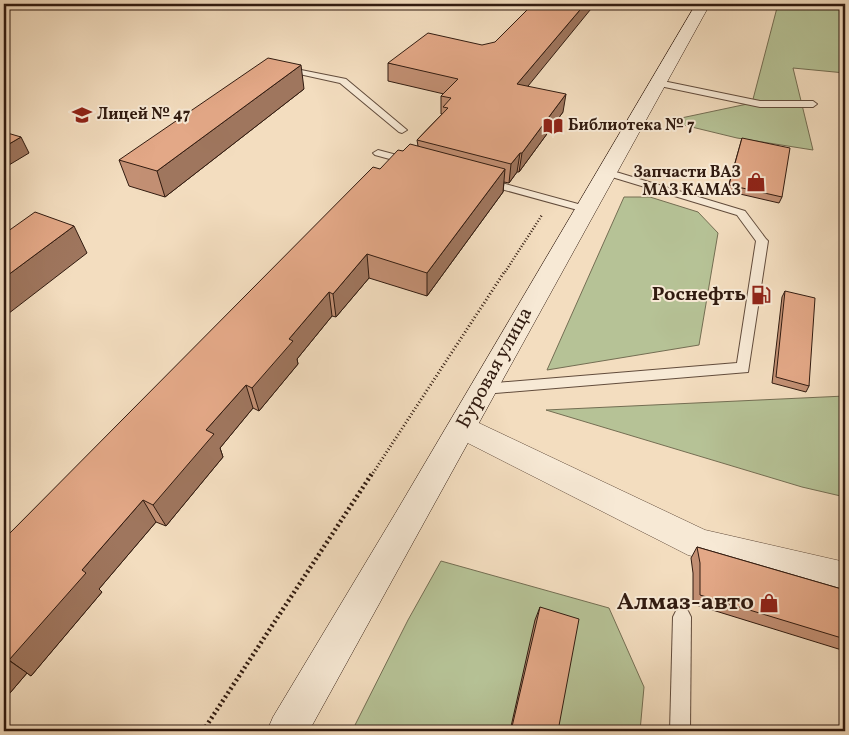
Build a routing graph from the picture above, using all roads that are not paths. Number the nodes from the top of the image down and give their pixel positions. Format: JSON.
{"nodes":[{"id":1,"x":11,"y":4,"type":"edge"},
{"id":2,"x":703,"y":4,"type":"edge"},
{"id":3,"x":4,"y":7,"type":"edge"},
{"id":4,"x":273,"y":66,"type":"edge"},
{"id":5,"x":658,"y":83,"type":"junction"},
{"id":6,"x":813,"y":104,"type":"dead end"},
{"id":7,"x":402,"y":130,"type":"dead end"},
{"id":8,"x":378,"y":153,"type":"dead end"},
{"id":9,"x":417,"y":163,"type":"edge"},
{"id":10,"x":606,"y":172,"type":"junction"},
{"id":11,"x":475,"y":179,"type":"edge"},
{"id":12,"x":585,"y":209,"type":"junction"},
{"id":13,"x":484,"y":389,"type":"junction"},
{"id":14,"x":462,"y":427,"type":"junction"},
{"id":15,"x":845,"y":579,"type":"edge"},
{"id":16,"x":682,"y":618,"type":"dead end"},
{"id":17,"x":287,"y":731,"type":"edge"},
{"id":18,"x":680,"y":731,"type":"edge"}],
"edges":[{"from":1,"to":3,"type":"main road"},
{"from":2,"to":5,"type":"main road","name":"Буровая улица"},
{"from":4,"to":7,"type":"lane"},
{"from":5,"to":6,"type":"lane"},
{"from":5,"to":10,"type":"main road","name":"Буровая улица"},
{"from":8,"to":9,"type":"lane"},
{"from":10,"to":12,"type":"main road","name":"Буровая улица"},
{"from":10,"to":13,"type":"lane"},
{"from":11,"to":12,"type":"lane"},
{"from":12,"to":13,"type":"main road","name":"Буровая улица"},
{"from":13,"to":14,"type":"main road","name":"Буровая улица"},
{"from":14,"to":15,"type":"main road"},
{"from":14,"to":17,"type":"main road","name":"Буровая улица"},
{"from":16,"to":18,"type":"lane"}]}
